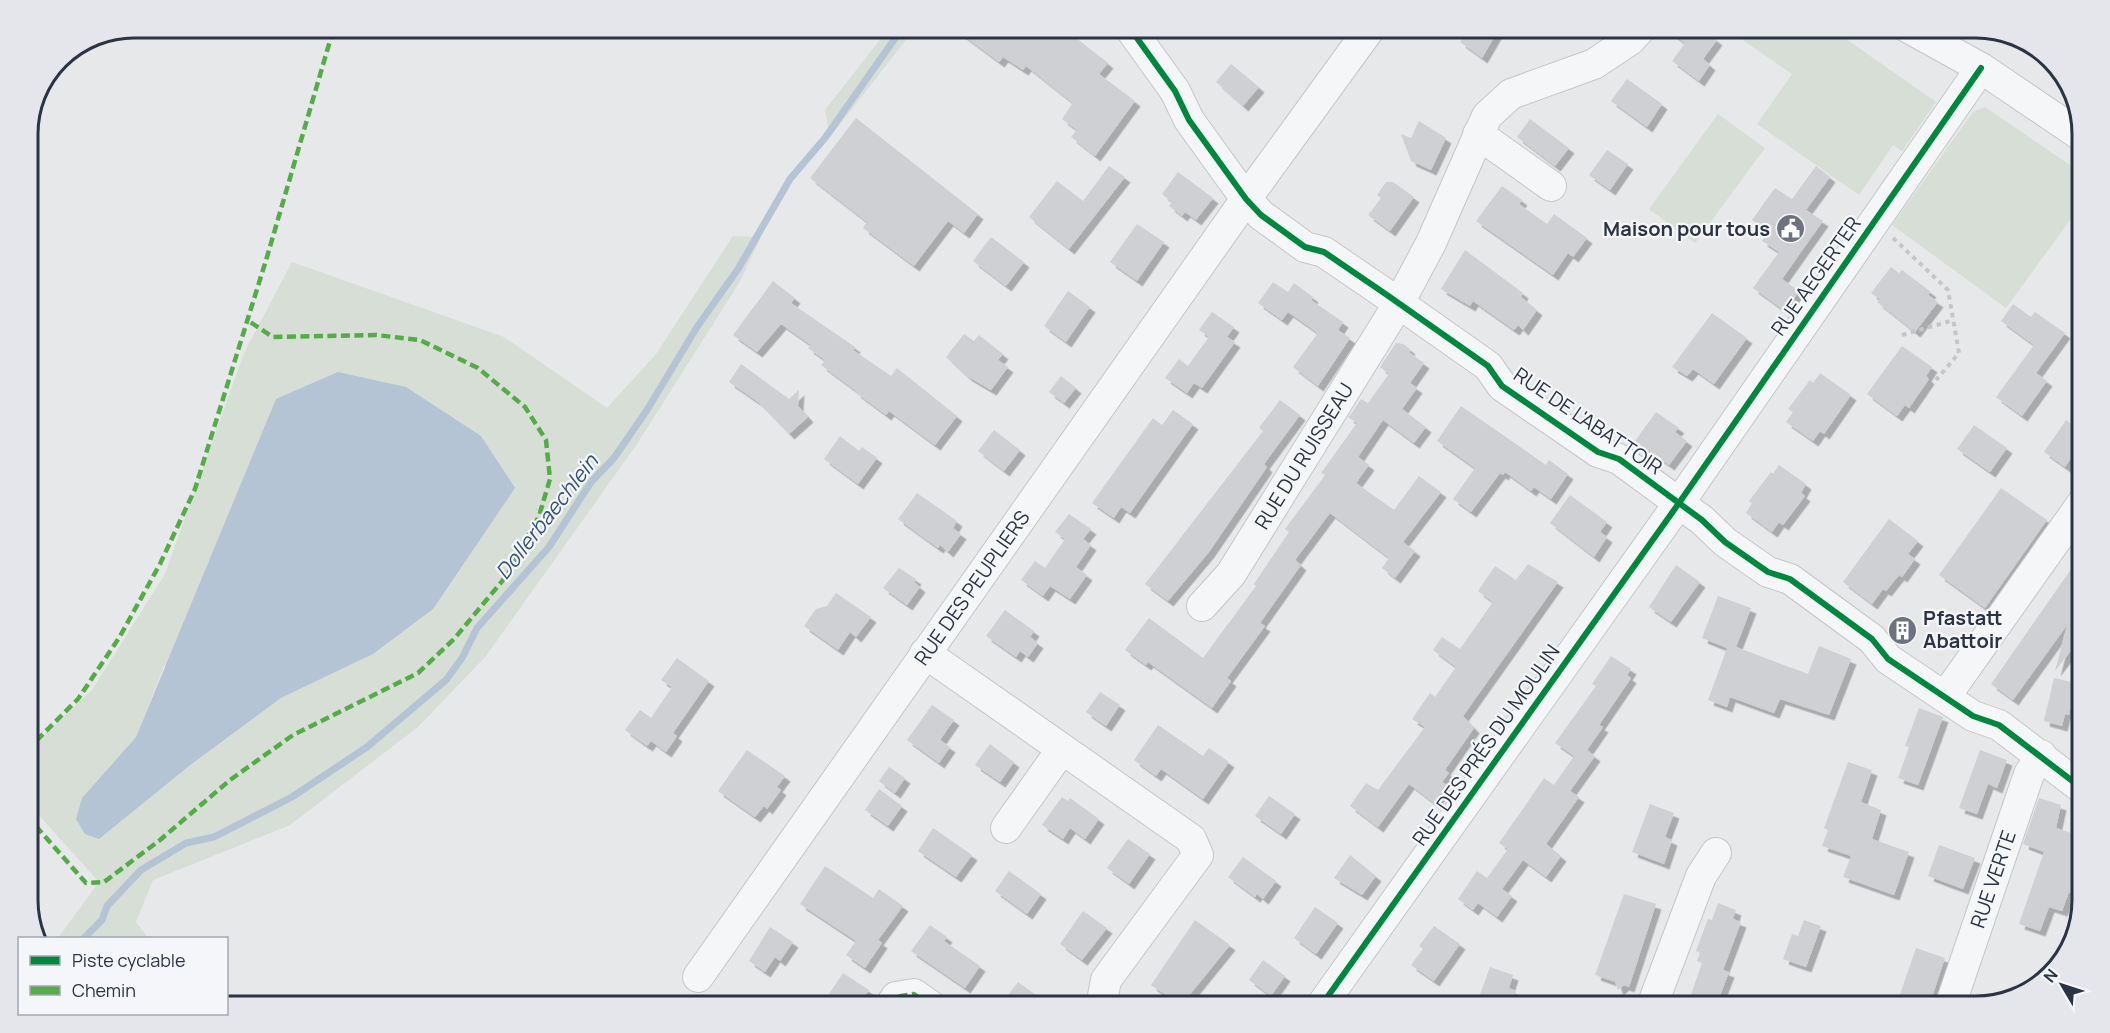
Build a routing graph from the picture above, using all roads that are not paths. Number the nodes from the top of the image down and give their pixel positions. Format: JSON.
{"nodes":[{"id":1,"x":1137,"y":38,"type":"edge"},
{"id":2,"x":1363,"y":38,"type":"edge"},
{"id":3,"x":1631,"y":38,"type":"edge"},
{"id":4,"x":1927,"y":38,"type":"edge"},
{"id":5,"x":1981,"y":68,"type":"junction"},
{"id":6,"x":2072,"y":130,"type":"edge"},
{"id":7,"x":1478,"y":134,"type":"junction"},
{"id":8,"x":1551,"y":186,"type":"dead end"},
{"id":9,"x":1246,"y":199,"type":"junction"},
{"id":10,"x":1399,"y":303,"type":"junction"},
{"id":11,"x":1678,"y":503,"type":"junction"},
{"id":12,"x":2072,"y":518,"type":"edge"},
{"id":13,"x":1202,"y":606,"type":"dead end"},
{"id":14,"x":925,"y":653,"type":"junction"},
{"id":15,"x":1945,"y":697,"type":"junction"},
{"id":16,"x":1062,"y":749,"type":"junction"},
{"id":17,"x":2041,"y":755,"type":"junction"},
{"id":18,"x":2072,"y":780,"type":"edge"},
{"id":19,"x":1006,"y":828,"type":"dead end"},
{"id":20,"x":1716,"y":853,"type":"dead end"},
{"id":21,"x":698,"y":977,"type":"dead end"},
{"id":22,"x":1103,"y":996,"type":"edge"},
{"id":23,"x":1328,"y":996,"type":"edge"},
{"id":24,"x":1656,"y":996,"type":"edge"},
{"id":25,"x":1953,"y":996,"type":"edge"}],
"edges":[{"from":1,"to":9,"type":"street","name":"RUE DE L'ABATTOIR"},
{"from":2,"to":9,"type":"street","name":"RUE DES PEUPLIERS"},
{"from":3,"to":7,"type":"street","name":"RUE DU RUISSEAU"},
{"from":4,"to":5,"type":"street"},
{"from":5,"to":6,"type":"street"},
{"from":5,"to":11,"type":"street","name":"RUE AEGERTER"},
{"from":7,"to":8,"type":"street"},
{"from":7,"to":10,"type":"street","name":"RUE DU RUISSEAU"},
{"from":9,"to":10,"type":"street","name":"RUE DE L'ABATTOIR"},
{"from":9,"to":14,"type":"street","name":"RUE DES PEUPLIERS"},
{"from":10,"to":11,"type":"street","name":"RUE DE L'ABATTOIR"},
{"from":10,"to":13,"type":"street","name":"RUE DU RUISSEAU"},
{"from":11,"to":15,"type":"street","name":"RUE DE L'ABATTOIR"},
{"from":11,"to":23,"type":"street","name":"RUE DES PRÉS DU MOULIN"},
{"from":12,"to":15,"type":"street"},
{"from":14,"to":16,"type":"street"},
{"from":14,"to":21,"type":"street","name":"RUE DES PEUPLIERS"},
{"from":15,"to":17,"type":"street","name":"RUE DE L'ABATTOIR"},
{"from":16,"to":19,"type":"street"},
{"from":16,"to":22,"type":"street"},
{"from":17,"to":18,"type":"street","name":"RUE DE L'ABATTOIR"},
{"from":17,"to":25,"type":"street","name":"RUE VERTE"},
{"from":20,"to":24,"type":"street"}]}
